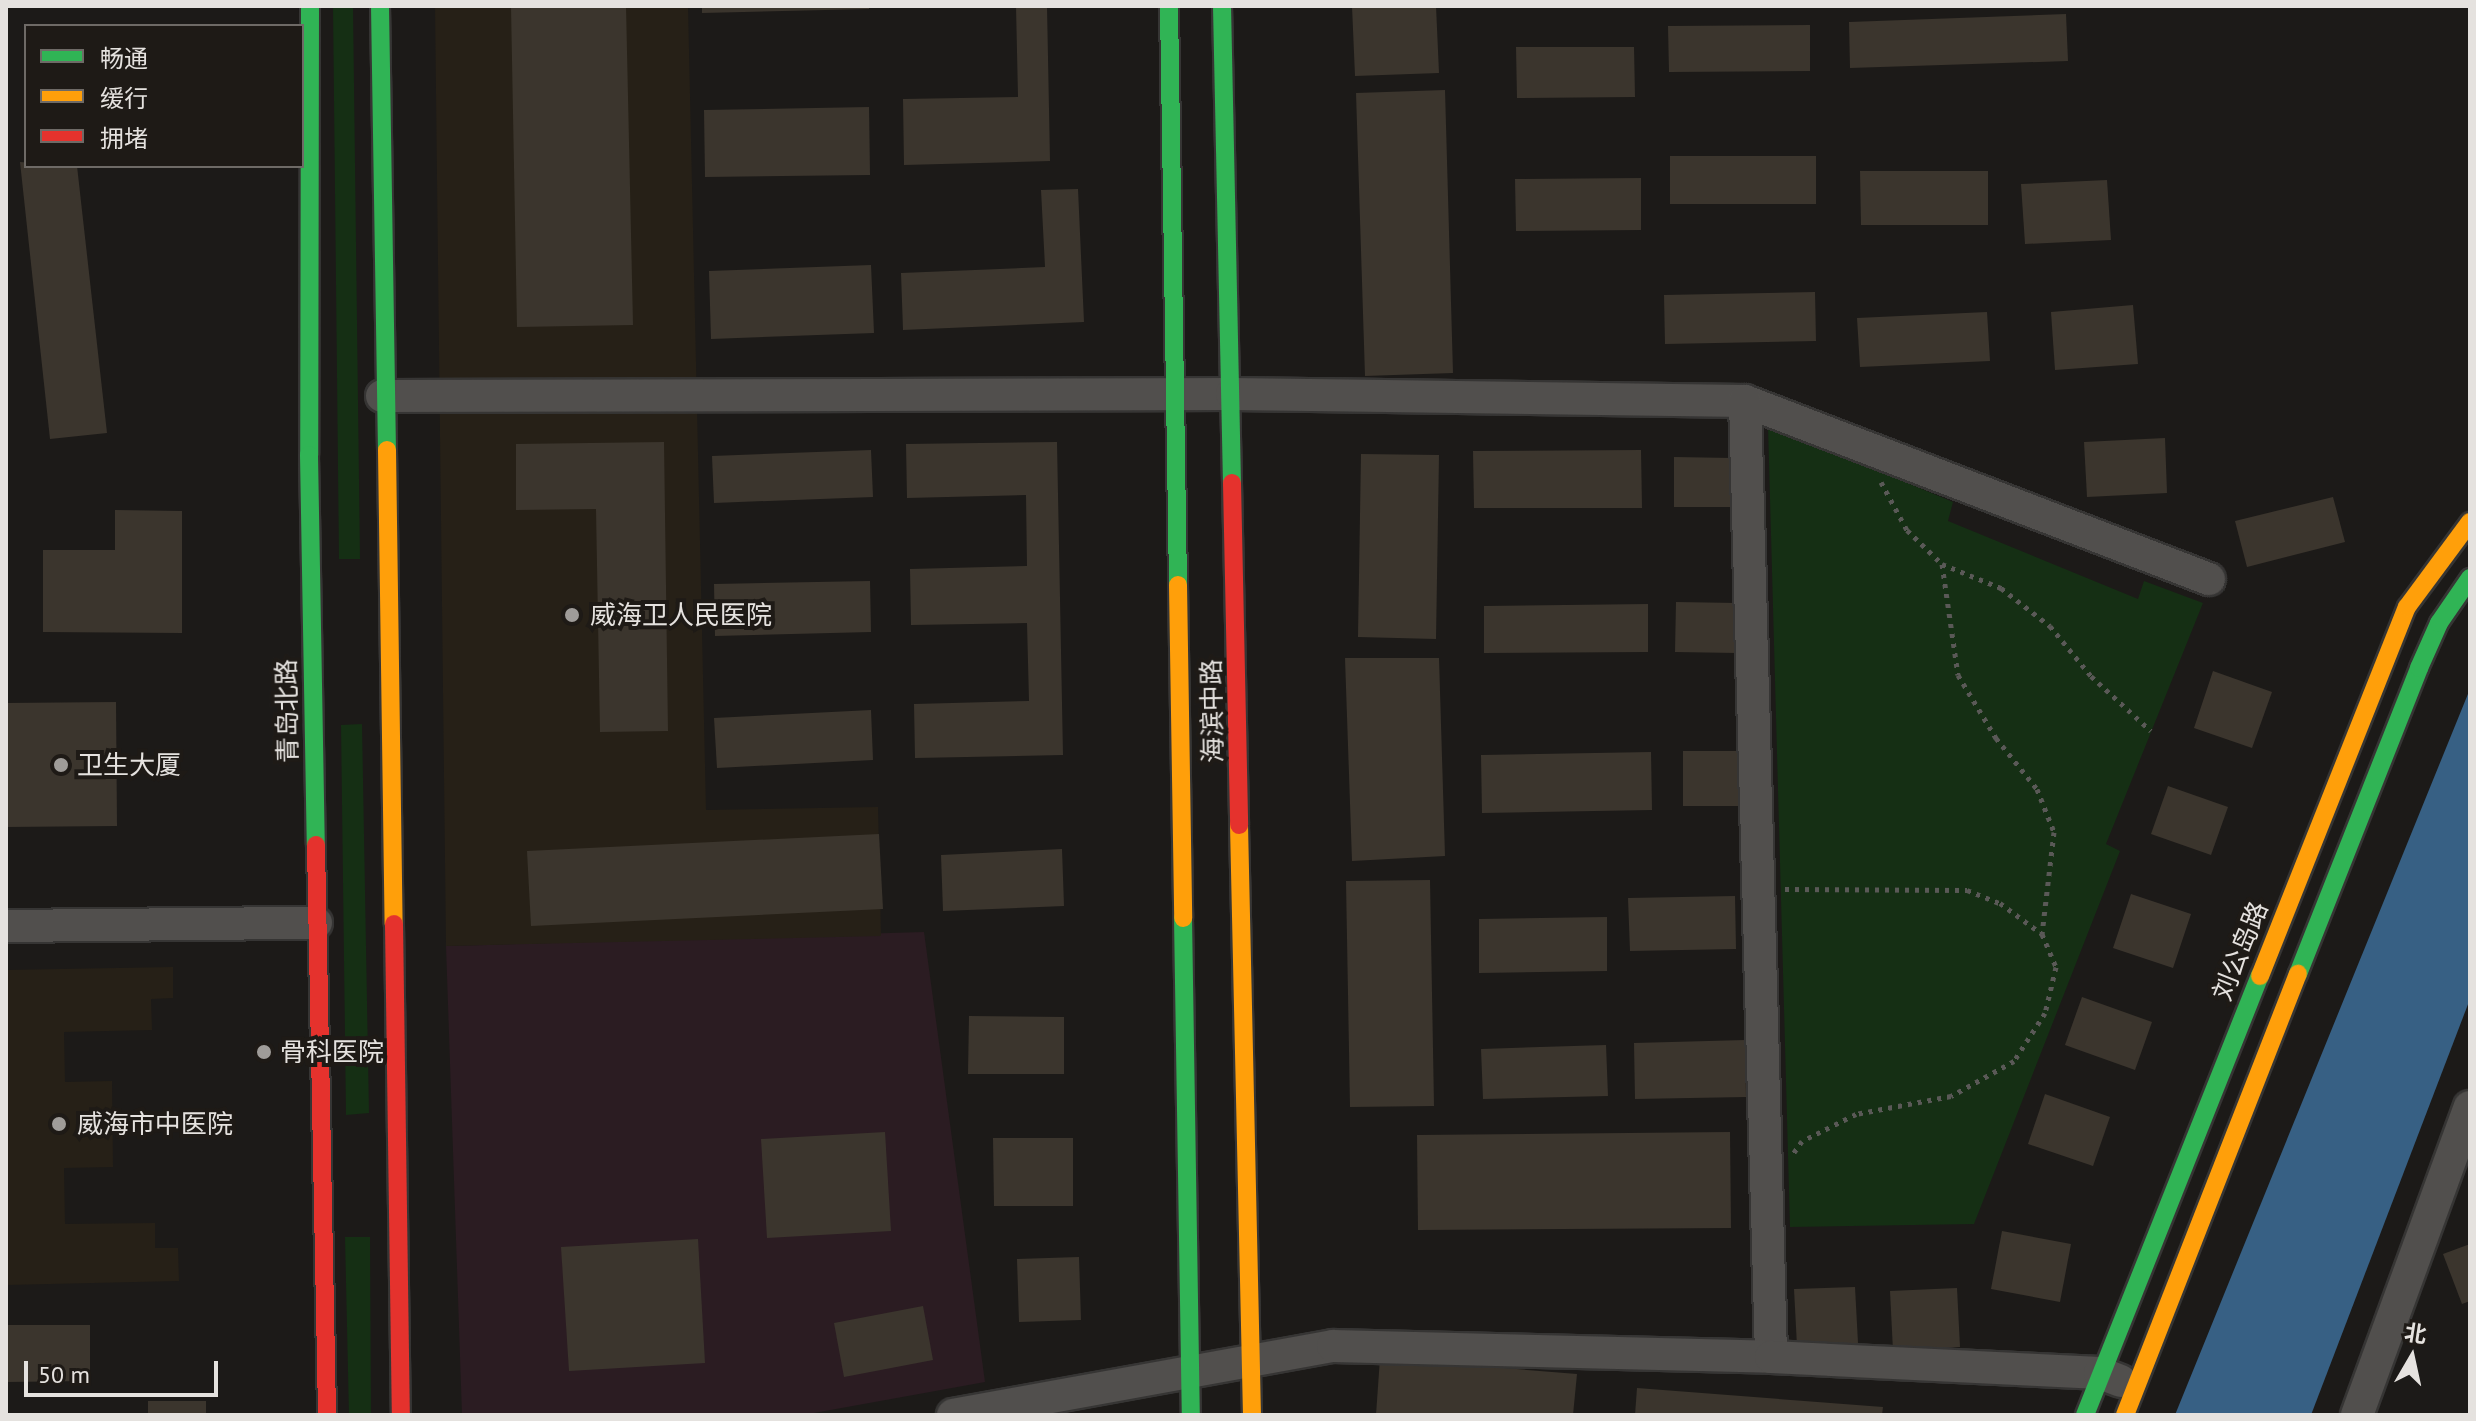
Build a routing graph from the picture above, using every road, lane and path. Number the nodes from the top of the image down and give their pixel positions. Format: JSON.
{"nodes":[{"id":1,"x":310,"y":6,"type":"edge"},
{"id":2,"x":380,"y":6,"type":"edge"},
{"id":3,"x":1169,"y":6,"type":"edge"},
{"id":4,"x":1222,"y":6,"type":"edge"},
{"id":5,"x":1176,"y":394,"type":"junction"},
{"id":6,"x":1232,"y":394,"type":"junction"},
{"id":7,"x":382,"y":396,"type":"junction"},
{"id":8,"x":1745,"y":401,"type":"junction"},
{"id":9,"x":1877,"y":470,"type":"dead end"},
{"id":10,"x":2470,"y":522,"type":"edge"},
{"id":11,"x":1942,"y":564,"type":"junction"},
{"id":12,"x":2470,"y":578,"type":"edge"},
{"id":13,"x":2209,"y":579,"type":"dead end"},
{"id":14,"x":2151,"y":731,"type":"dead end"},
{"id":15,"x":1780,"y":889,"type":"dead end"},
{"id":16,"x":316,"y":923,"type":"junction"},
{"id":17,"x":6,"y":926,"type":"edge"},
{"id":18,"x":2042,"y":934,"type":"junction"},
{"id":19,"x":2470,"y":1107,"type":"edge"},
{"id":20,"x":1788,"y":1161,"type":"dead end"},
{"id":21,"x":1771,"y":1357,"type":"junction"},
{"id":22,"x":1252,"y":1359,"type":"junction"},
{"id":23,"x":1191,"y":1369,"type":"junction"},
{"id":24,"x":2100,"y":1373,"type":"junction"},
{"id":25,"x":2130,"y":1401,"type":"edge"},
{"id":26,"x":327,"y":1415,"type":"edge"},
{"id":27,"x":401,"y":1415,"type":"edge"},
{"id":28,"x":953,"y":1415,"type":"edge"},
{"id":29,"x":1191,"y":1415,"type":"edge"},
{"id":30,"x":1252,"y":1415,"type":"edge"},
{"id":31,"x":2085,"y":1415,"type":"edge"},
{"id":32,"x":2357,"y":1415,"type":"edge"}],
"edges":[{"from":1,"to":16,"type":"main road","name":"青岛北路"},
{"from":2,"to":7,"type":"main road"},
{"from":3,"to":5,"type":"main road","name":"海滨中路"},
{"from":4,"to":6,"type":"main road","name":"海滨中路"},
{"from":5,"to":6,"type":"street"},
{"from":5,"to":7,"type":"street"},
{"from":5,"to":23,"type":"main road","name":"海滨中路"},
{"from":6,"to":8,"type":"street"},
{"from":6,"to":22,"type":"main road","name":"海滨中路"},
{"from":7,"to":27,"type":"main road"},
{"from":8,"to":13,"type":"street"},
{"from":8,"to":21,"type":"street"},
{"from":9,"to":11,"type":"path"},
{"from":10,"to":24,"type":"main road","name":"刘公岛路"},
{"from":11,"to":14,"type":"path"},
{"from":11,"to":18,"type":"path"},
{"from":12,"to":25,"type":"main road"},
{"from":15,"to":18,"type":"path"},
{"from":16,"to":17,"type":"street"},
{"from":16,"to":26,"type":"main road","name":"青岛北路"},
{"from":18,"to":20,"type":"path"},
{"from":19,"to":32,"type":"street"},
{"from":21,"to":22,"type":"street"},
{"from":21,"to":24,"type":"street"},
{"from":22,"to":23,"type":"street"},
{"from":22,"to":30,"type":"main road","name":"海滨中路"},
{"from":23,"to":28,"type":"street"},
{"from":23,"to":29,"type":"main road","name":"海滨中路"},
{"from":24,"to":25,"type":"street"},
{"from":24,"to":31,"type":"main road","name":"刘公岛路"}]}
